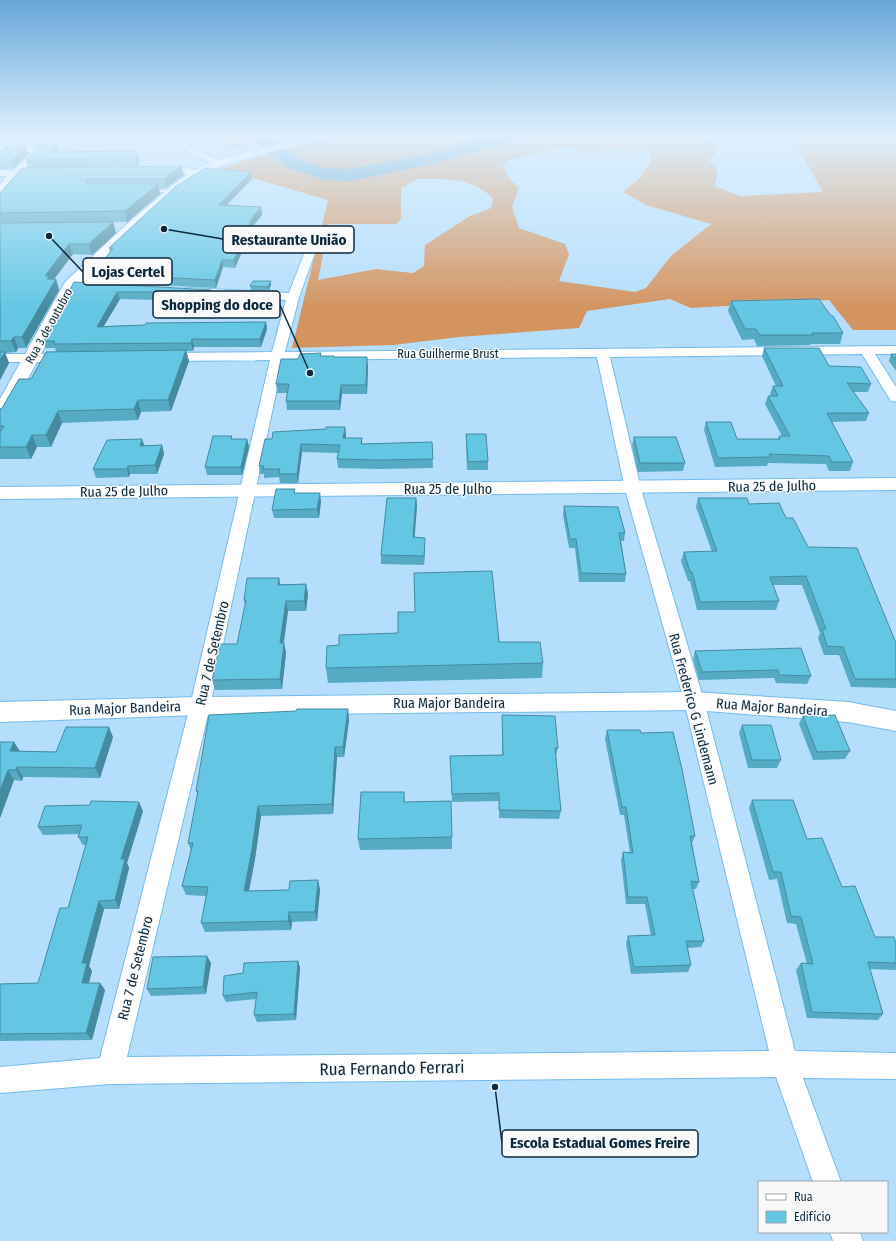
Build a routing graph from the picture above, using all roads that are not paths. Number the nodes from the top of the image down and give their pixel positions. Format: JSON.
{"nodes":[{"id":1,"x":170,"y":193,"type":"edge"},
{"id":2,"x":116,"y":227,"type":"edge"},
{"id":3,"x":131,"y":227,"type":"junction"},
{"id":4,"x":316,"y":236,"type":"dead end"},
{"id":5,"x":70,"y":285,"type":"junction"},
{"id":6,"x":86,"y":286,"type":"edge"},
{"id":7,"x":174,"y":290,"type":"edge"},
{"id":8,"x":293,"y":297,"type":"junction"},
{"id":9,"x":866,"y":350,"type":"junction"},
{"id":10,"x":896,"y":350,"type":"edge"},
{"id":11,"x":603,"y":353,"type":"junction"},
{"id":12,"x":278,"y":355,"type":"junction"},
{"id":13,"x":151,"y":357,"type":"edge"},
{"id":14,"x":0,"y":358,"type":"edge"},
{"id":15,"x":31,"y":358,"type":"junction"},
{"id":16,"x":79,"y":358,"type":"edge"},
{"id":17,"x":896,"y":398,"type":"edge"},
{"id":18,"x":0,"y":415,"type":"edge"},
{"id":19,"x":896,"y":484,"type":"edge"},
{"id":20,"x":633,"y":488,"type":"junction"},
{"id":21,"x":250,"y":489,"type":"junction"},
{"id":22,"x":0,"y":493,"type":"edge"},
{"id":23,"x":694,"y":701,"type":"junction"},
{"id":24,"x":200,"y":706,"type":"junction"},
{"id":25,"x":0,"y":712,"type":"edge"},
{"id":26,"x":896,"y":721,"type":"edge"},
{"id":27,"x":785,"y":1064,"type":"junction"},
{"id":28,"x":896,"y":1066,"type":"edge"},
{"id":29,"x":110,"y":1071,"type":"junction"},
{"id":30,"x":0,"y":1080,"type":"edge"},
{"id":31,"x":827,"y":1181,"type":"edge"}],
"edges":[{"from":1,"to":3,"type":"main road","name":"Rua 3 de outubro"},
{"from":2,"to":3,"type":"main road"},
{"from":3,"to":5,"type":"main road","name":"Rua 3 de outubro"},
{"from":4,"to":8,"type":"street","name":"Rua 7 de Setembro"},
{"from":5,"to":6,"type":"street"},
{"from":5,"to":15,"type":"main road","name":"Rua 3 de outubro"},
{"from":7,"to":8,"type":"street"},
{"from":8,"to":12,"type":"street","name":"Rua 7 de Setembro"},
{"from":9,"to":10,"type":"street","name":"Rua Guilherme Brust"},
{"from":9,"to":11,"type":"street","name":"Rua Guilherme Brust"},
{"from":9,"to":17,"type":"street"},
{"from":11,"to":12,"type":"street","name":"Rua Guilherme Brust"},
{"from":11,"to":20,"type":"street","name":"Rua Frederico G Lindemann"},
{"from":12,"to":13,"type":"street","name":"Rua Guilherme Brust"},
{"from":12,"to":21,"type":"street","name":"Rua 7 de Setembro"},
{"from":14,"to":15,"type":"street"},
{"from":15,"to":16,"type":"street"},
{"from":15,"to":18,"type":"main road","name":"Rua 3 de outubro"},
{"from":19,"to":20,"type":"main road","name":"Rua 25 de Julho"},
{"from":20,"to":21,"type":"main road","name":"Rua 25 de Julho"},
{"from":20,"to":23,"type":"street","name":"Rua Frederico G Lindemann"},
{"from":21,"to":22,"type":"main road","name":"Rua 25 de Julho"},
{"from":21,"to":24,"type":"street","name":"Rua 7 de Setembro"},
{"from":23,"to":24,"type":"main road","name":"Rua Major Bandeira"},
{"from":23,"to":26,"type":"main road","name":"Rua Major Bandeira"},
{"from":23,"to":27,"type":"street","name":"Rua Frederico G Lindemann"},
{"from":24,"to":25,"type":"main road","name":"Rua Major Bandeira"},
{"from":24,"to":29,"type":"street","name":"Rua 7 de Setembro"},
{"from":27,"to":28,"type":"street","name":"Rua Fernando Ferrari"},
{"from":27,"to":29,"type":"street","name":"Rua Fernando Ferrari"},
{"from":27,"to":31,"type":"street","name":"Rua Frederico G Lindemann"},
{"from":29,"to":30,"type":"street","name":"Rua Fernando Ferrari"}]}
